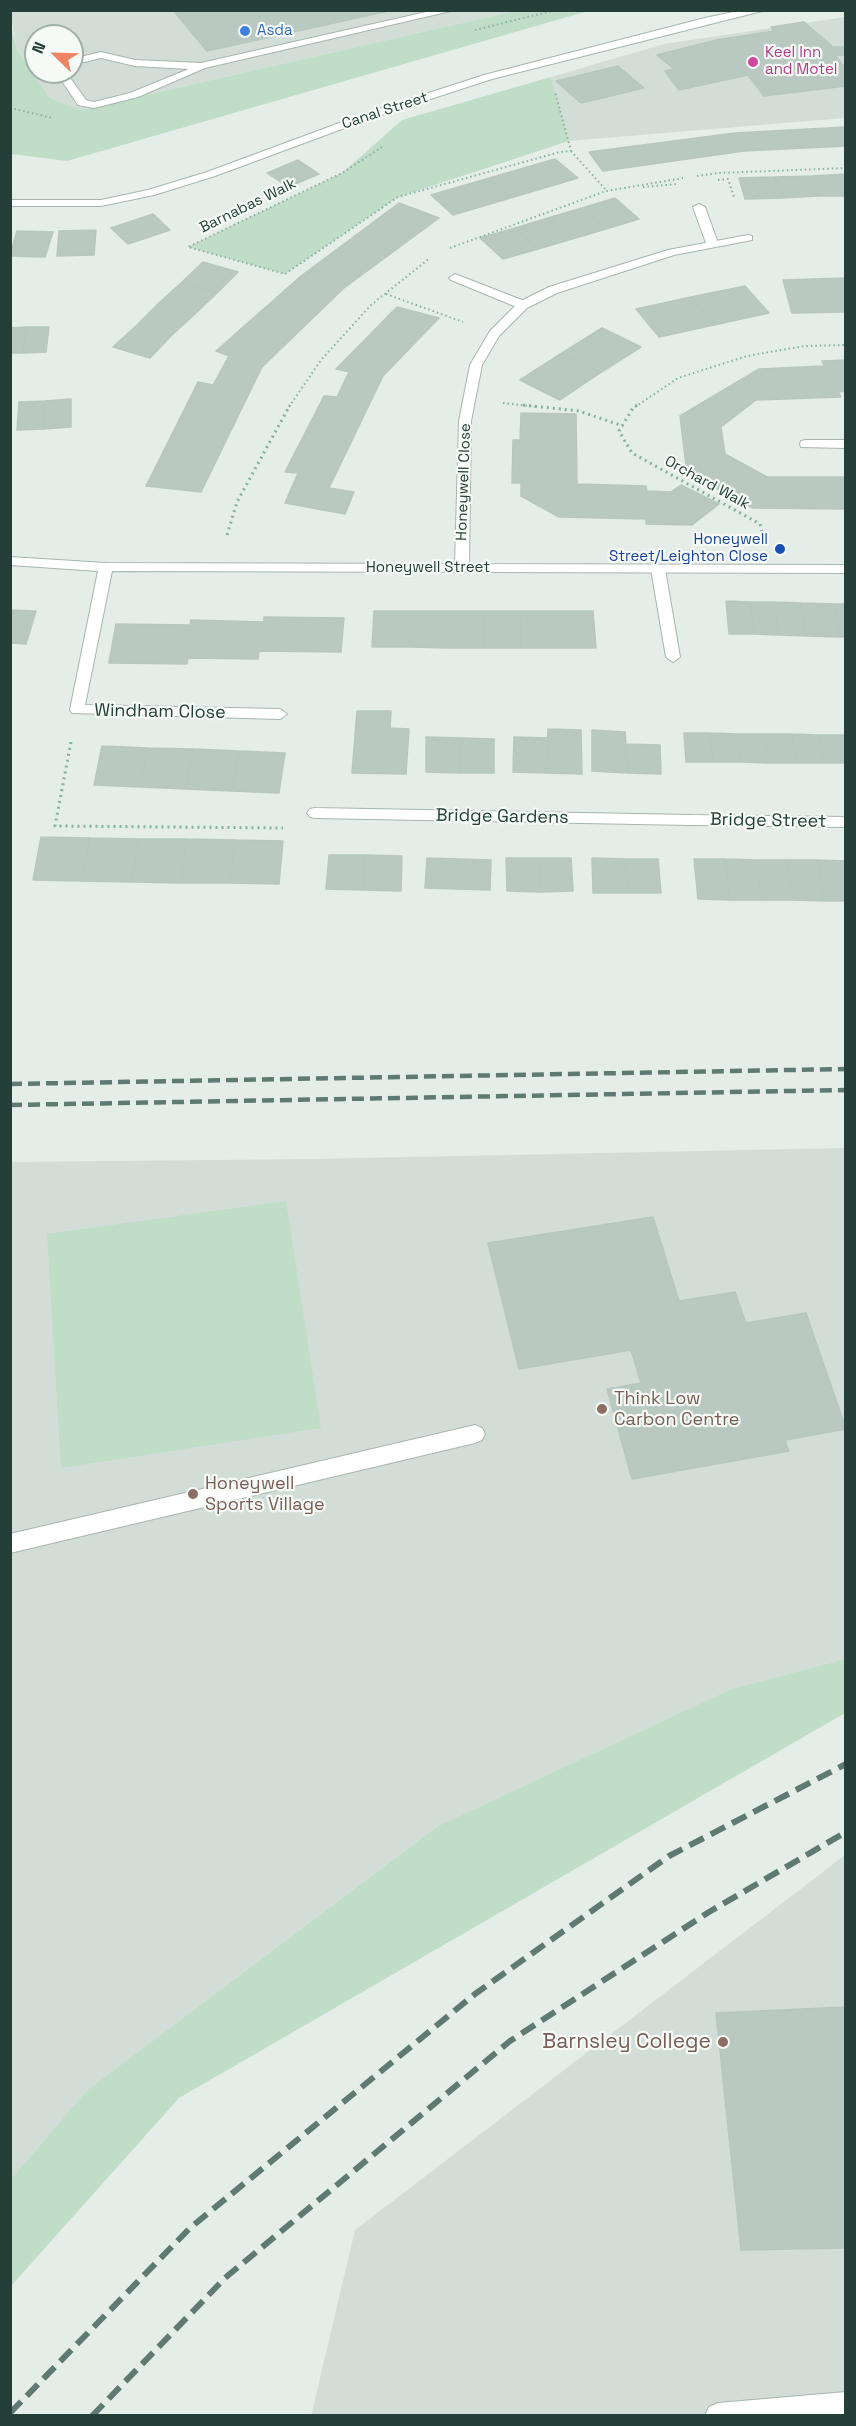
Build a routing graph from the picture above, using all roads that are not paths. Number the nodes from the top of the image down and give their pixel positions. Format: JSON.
{"nodes":[{"id":1,"x":450,"y":10,"type":"edge"},
{"id":2,"x":761,"y":10,"type":"edge"},
{"id":3,"x":84,"y":59,"type":"edge"},
{"id":4,"x":202,"y":66,"type":"junction"},
{"id":5,"x":69,"y":84,"type":"edge"},
{"id":6,"x":10,"y":203,"type":"edge"},
{"id":7,"x":699,"y":207,"type":"dead end"},
{"id":8,"x":748,"y":237,"type":"dead end"},
{"id":9,"x":712,"y":243,"type":"junction"},
{"id":10,"x":455,"y":278,"type":"dead end"},
{"id":11,"x":523,"y":305,"type":"junction"},
{"id":12,"x":806,"y":444,"type":"dead end"},
{"id":13,"x":846,"y":444,"type":"edge"},
{"id":14,"x":10,"y":561,"type":"edge"},
{"id":15,"x":106,"y":567,"type":"junction"},
{"id":16,"x":462,"y":568,"type":"junction"},
{"id":17,"x":658,"y":569,"type":"junction"},
{"id":18,"x":846,"y":569,"type":"edge"},
{"id":19,"x":673,"y":657,"type":"dead end"},
{"id":20,"x":280,"y":714,"type":"dead end"},
{"id":21,"x":315,"y":813,"type":"road end"},
{"id":22,"x":690,"y":820,"type":"joint"},
{"id":23,"x":846,"y":822,"type":"edge"},
{"id":24,"x":475,"y":1434,"type":"dead end"},
{"id":25,"x":10,"y":1544,"type":"edge"},
{"id":26,"x":846,"y":2405,"type":"edge"},
{"id":27,"x":718,"y":2415,"type":"edge"}],
"edges":[{"from":1,"to":4,"type":"street"},
{"from":2,"to":6,"type":"street","name":"Canal Street"},
{"from":3,"to":4,"type":"street"},
{"from":4,"to":5,"type":"street"},
{"from":7,"to":9,"type":"street"},
{"from":8,"to":9,"type":"street","name":"Honeywell Close"},
{"from":9,"to":11,"type":"street","name":"Honeywell Close"},
{"from":10,"to":11,"type":"street"},
{"from":11,"to":16,"type":"street","name":"Honeywell Close"},
{"from":12,"to":13,"type":"street"},
{"from":14,"to":15,"type":"street","name":"Honeywell Street"},
{"from":15,"to":16,"type":"street","name":"Honeywell Street"},
{"from":15,"to":20,"type":"street","name":"Windham Close"},
{"from":16,"to":17,"type":"street","name":"Honeywell Street"},
{"from":17,"to":18,"type":"street","name":"Honeywell Street"},
{"from":17,"to":19,"type":"street"},
{"from":21,"to":22,"type":"street","name":"Bridge Gardens"},
{"from":22,"to":23,"type":"street","name":"Bridge Street"},
{"from":24,"to":25,"type":"street"},
{"from":26,"to":27,"type":"street"}]}
